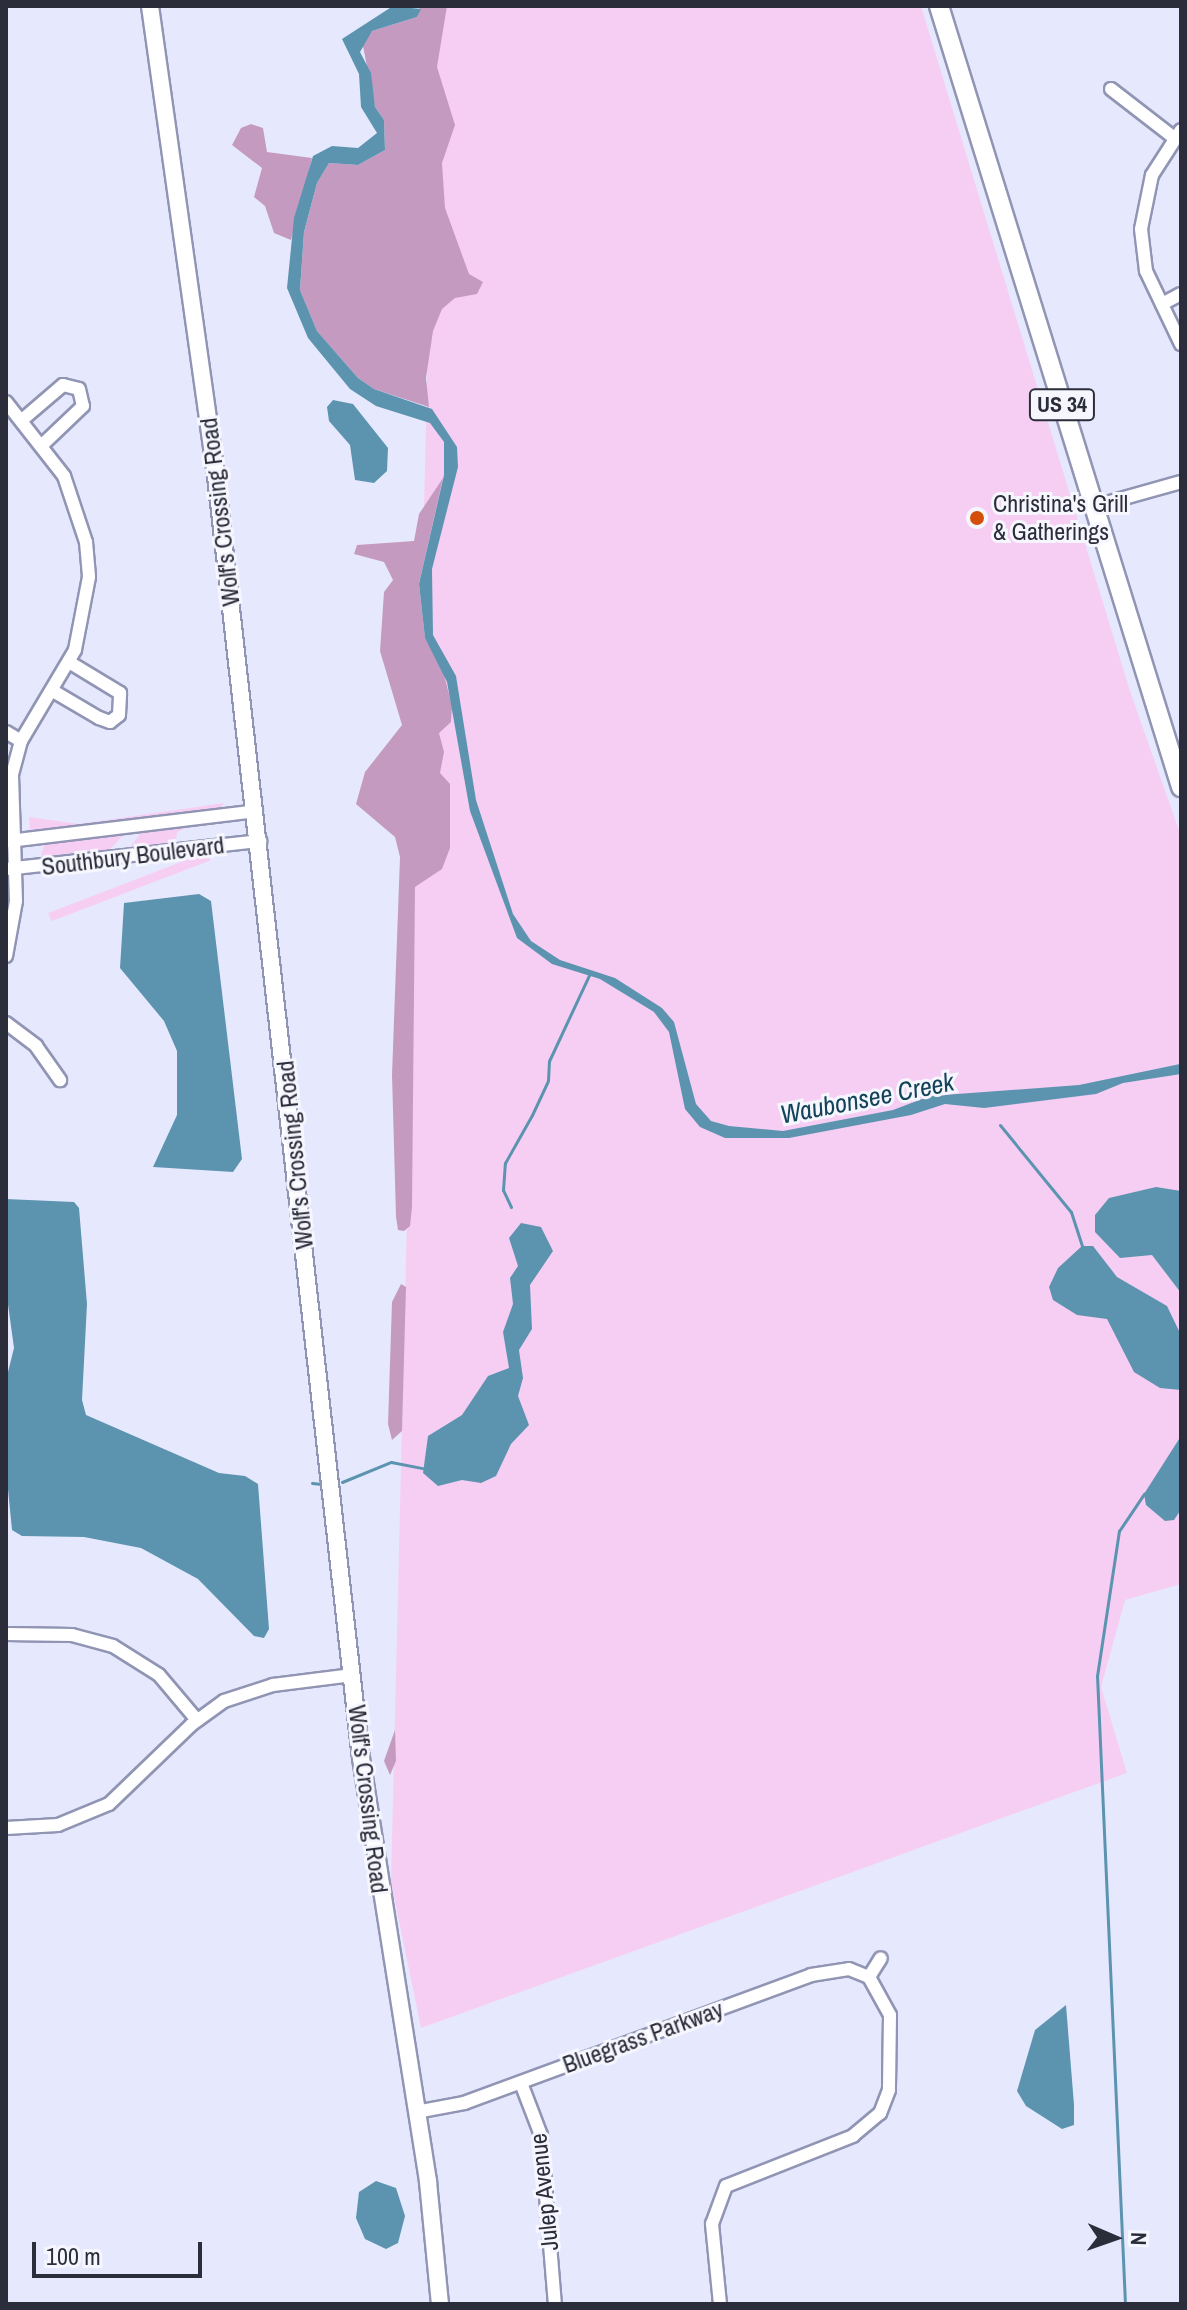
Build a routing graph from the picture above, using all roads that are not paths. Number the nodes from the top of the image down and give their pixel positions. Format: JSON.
{"nodes":[{"id":1,"x":150,"y":6,"type":"edge"},
{"id":2,"x":939,"y":6,"type":"edge"},
{"id":3,"x":1111,"y":89,"type":"dead end"},
{"id":4,"x":1177,"y":134,"type":"edge"},
{"id":5,"x":1181,"y":294,"type":"edge"},
{"id":6,"x":1162,"y":304,"type":"junction"},
{"id":7,"x":1181,"y":344,"type":"edge"},
{"id":8,"x":6,"y":402,"type":"edge"},
{"id":9,"x":22,"y":420,"type":"junction"},
{"id":10,"x":42,"y":445,"type":"junction"},
{"id":11,"x":1181,"y":482,"type":"edge"},
{"id":12,"x":1092,"y":507,"type":"junction"},
{"id":13,"x":69,"y":662,"type":"junction"},
{"id":14,"x":53,"y":691,"type":"junction"},
{"id":15,"x":6,"y":732,"type":"edge"},
{"id":16,"x":21,"y":741,"type":"junction"},
{"id":17,"x":1181,"y":787,"type":"edge"},
{"id":18,"x":256,"y":811,"type":"junction"},
{"id":19,"x":10,"y":840,"type":"edge"},
{"id":20,"x":260,"y":841,"type":"junction"},
{"id":21,"x":11,"y":868,"type":"edge"},
{"id":22,"x":6,"y":956,"type":"edge"},
{"id":23,"x":6,"y":1023,"type":"edge"},
{"id":24,"x":60,"y":1080,"type":"dead end"},
{"id":25,"x":6,"y":1634,"type":"edge"},
{"id":26,"x":352,"y":1675,"type":"junction"},
{"id":27,"x":197,"y":1720,"type":"junction"},
{"id":28,"x":6,"y":1828,"type":"edge"},
{"id":29,"x":881,"y":1958,"type":"dead end"},
{"id":30,"x":869,"y":1977,"type":"junction"},
{"id":31,"x":521,"y":2083,"type":"junction"},
{"id":32,"x":416,"y":2112,"type":"junction"},
{"id":33,"x":440,"y":2304,"type":"edge"},
{"id":34,"x":555,"y":2304,"type":"edge"},
{"id":35,"x":720,"y":2304,"type":"edge"}],
"edges":[{"from":1,"to":18,"type":"main road","name":"Wolf's Crossing Road"},
{"from":2,"to":12,"type":"main road","number":"US 34"},
{"from":3,"to":4,"type":"street"},
{"from":4,"to":6,"type":"street"},
{"from":5,"to":6,"type":"street"},
{"from":6,"to":7,"type":"street"},
{"from":8,"to":9,"type":"street"},
{"from":9,"to":10,"type":"street"},
{"from":9,"to":10,"type":"street"},
{"from":10,"to":13,"type":"street"},
{"from":11,"to":12,"type":"street"},
{"from":12,"to":17,"type":"main road","number":"US 34"},
{"from":13,"to":14,"type":"street"},
{"from":13,"to":14,"type":"street"},
{"from":14,"to":16,"type":"street"},
{"from":15,"to":16,"type":"street"},
{"from":16,"to":19,"type":"street"},
{"from":18,"to":19,"type":"street","name":"Southbury Boulevard"},
{"from":18,"to":20,"type":"main road","name":"Wolf's Crossing Road"},
{"from":19,"to":21,"type":"street"},
{"from":20,"to":21,"type":"street","name":"Southbury Boulevard"},
{"from":20,"to":26,"type":"main road","name":"Wolf's Crossing Road"},
{"from":21,"to":22,"type":"street"},
{"from":23,"to":24,"type":"street"},
{"from":25,"to":27,"type":"street"},
{"from":26,"to":27,"type":"street"},
{"from":26,"to":32,"type":"main road","name":"Wolf's Crossing Road"},
{"from":27,"to":28,"type":"street"},
{"from":29,"to":30,"type":"street"},
{"from":30,"to":31,"type":"street","name":"Bluegrass Parkway"},
{"from":30,"to":35,"type":"street"},
{"from":31,"to":32,"type":"street","name":"Bluegrass Parkway"},
{"from":31,"to":34,"type":"street","name":"Julep Avenue"},
{"from":32,"to":33,"type":"main road","name":"Wolf's Crossing Road"}]}
